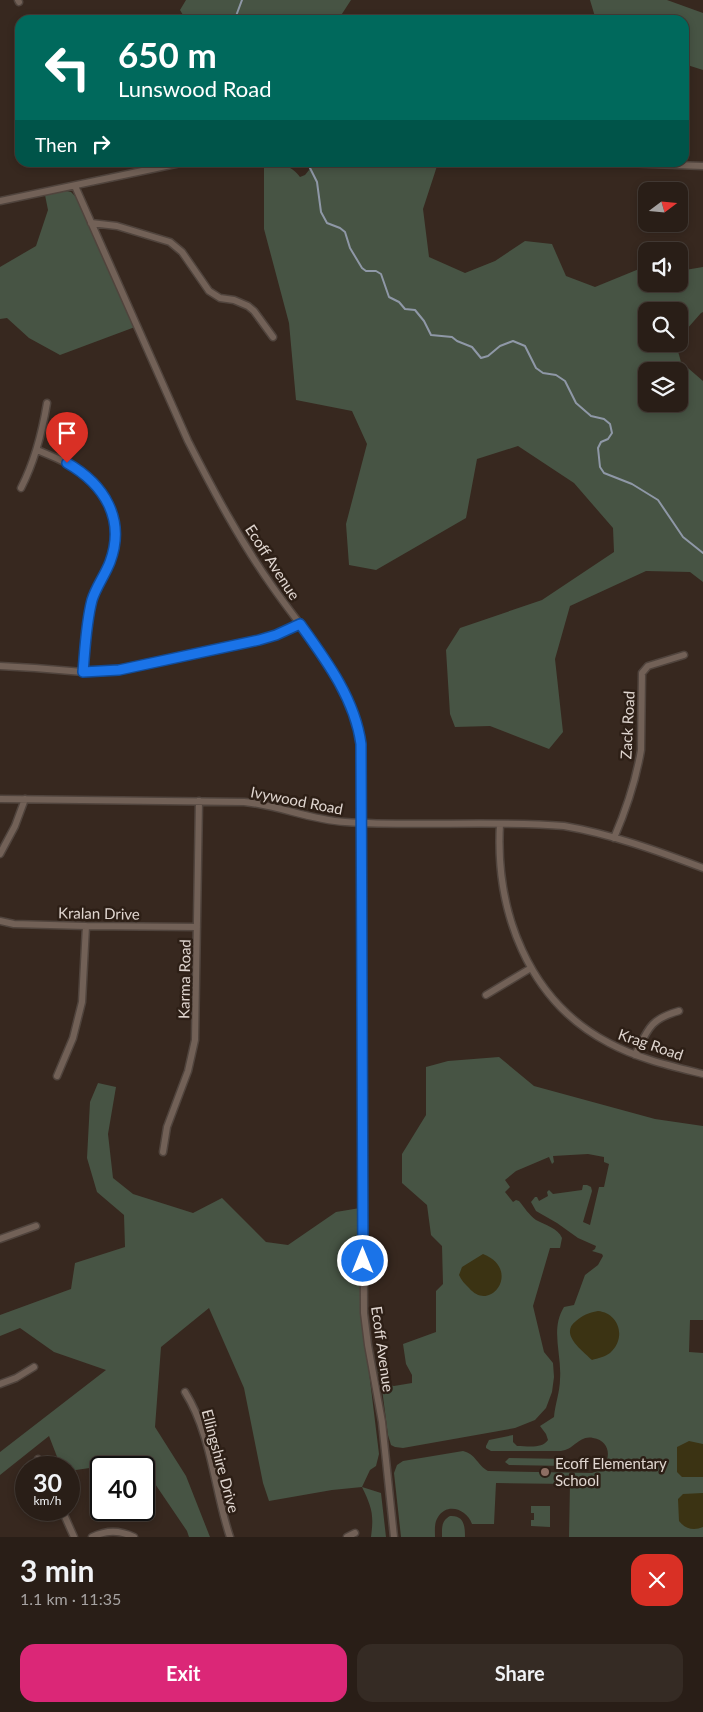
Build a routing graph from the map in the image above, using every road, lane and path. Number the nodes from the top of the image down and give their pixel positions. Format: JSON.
{"nodes":[{"id":1,"x":689,"y":165,"type":"edge"},
{"id":2,"x":703,"y":166,"type":"edge"},
{"id":3,"x":162,"y":167,"type":"edge"},
{"id":4,"x":75,"y":186,"type":"junction"},
{"id":5,"x":0,"y":201,"type":"edge"},
{"id":6,"x":91,"y":223,"type":"junction"},
{"id":7,"x":273,"y":337,"type":"dead end"},
{"id":8,"x":47,"y":403,"type":"dead end"},
{"id":9,"x":37,"y":450,"type":"junction"},
{"id":10,"x":21,"y":488,"type":"dead end"},
{"id":11,"x":300,"y":624,"type":"junction"},
{"id":12,"x":684,"y":655,"type":"dead end"},
{"id":13,"x":0,"y":666,"type":"edge"},
{"id":14,"x":83,"y":672,"type":"junction"},
{"id":15,"x":0,"y":799,"type":"edge"},
{"id":16,"x":26,"y":799,"type":"junction"},
{"id":17,"x":199,"y":801,"type":"junction"},
{"id":18,"x":361,"y":823,"type":"junction"},
{"id":19,"x":500,"y":824,"type":"junction"},
{"id":20,"x":614,"y":838,"type":"junction"},
{"id":21,"x":0,"y":854,"type":"edge"},
{"id":22,"x":703,"y":867,"type":"edge"},
{"id":23,"x":0,"y":921,"type":"edge"},
{"id":24,"x":86,"y":926,"type":"junction"},
{"id":25,"x":197,"y":927,"type":"junction"},
{"id":26,"x":531,"y":968,"type":"junction"},
{"id":27,"x":486,"y":995,"type":"dead end"},
{"id":28,"x":679,"y":1011,"type":"dead end"},
{"id":29,"x":635,"y":1056,"type":"junction"},
{"id":30,"x":703,"y":1074,"type":"edge"},
{"id":31,"x":57,"y":1076,"type":"dead end"},
{"id":32,"x":163,"y":1152,"type":"dead end"},
{"id":33,"x":36,"y":1226,"type":"dead end"},
{"id":34,"x":0,"y":1239,"type":"edge"},
{"id":35,"x":34,"y":1367,"type":"dead end"},
{"id":36,"x":0,"y":1384,"type":"edge"},
{"id":37,"x":185,"y":1392,"type":"dead end"},
{"id":38,"x":67,"y":1521,"type":"edge"},
{"id":39,"x":355,"y":1533,"type":"dead end"},
{"id":40,"x":74,"y":1537,"type":"edge"},
{"id":41,"x":92,"y":1537,"type":"edge"},
{"id":42,"x":134,"y":1537,"type":"edge"},
{"id":43,"x":230,"y":1537,"type":"edge"},
{"id":44,"x":347,"y":1537,"type":"edge"},
{"id":45,"x":394,"y":1537,"type":"edge"}],
"edges":[{"from":1,"to":2,"type":"street"},
{"from":3,"to":4,"type":"street"},
{"from":4,"to":5,"type":"street"},
{"from":4,"to":6,"type":"street","name":"Ecoff Avenue"},
{"from":6,"to":7,"type":"street"},
{"from":6,"to":11,"type":"street","name":"Ecoff Avenue"},
{"from":8,"to":9,"type":"street"},
{"from":9,"to":10,"type":"street"},
{"from":9,"to":14,"type":"street"},
{"from":11,"to":14,"type":"street"},
{"from":11,"to":18,"type":"street","name":"Ecoff Avenue"},
{"from":12,"to":20,"type":"street","name":"Zack Road"},
{"from":13,"to":14,"type":"street"},
{"from":15,"to":16,"type":"street","name":"Ivywood Road"},
{"from":16,"to":17,"type":"street","name":"Ivywood Road"},
{"from":16,"to":21,"type":"street"},
{"from":17,"to":18,"type":"street","name":"Ivywood Road"},
{"from":17,"to":25,"type":"street","name":"Karma Road"},
{"from":18,"to":19,"type":"street","name":"Ivywood Road"},
{"from":18,"to":45,"type":"street","name":"Ecoff Avenue"},
{"from":19,"to":20,"type":"street","name":"Ivywood Road"},
{"from":19,"to":26,"type":"street","name":"Krag Road"},
{"from":20,"to":22,"type":"street","name":"Ivywood Road"},
{"from":23,"to":24,"type":"street","name":"Kralan Drive"},
{"from":24,"to":25,"type":"street","name":"Kralan Drive"},
{"from":24,"to":31,"type":"street"},
{"from":25,"to":32,"type":"street","name":"Karma Road"},
{"from":26,"to":27,"type":"street"},
{"from":26,"to":29,"type":"street","name":"Krag Road"},
{"from":28,"to":29,"type":"street"},
{"from":29,"to":30,"type":"street","name":"Krag Road"},
{"from":33,"to":34,"type":"street"},
{"from":35,"to":36,"type":"street"},
{"from":37,"to":43,"type":"street","name":"Ellingshire Drive"},
{"from":38,"to":40,"type":"street"},
{"from":39,"to":44,"type":"street"},
{"from":41,"to":42,"type":"street"}]}
